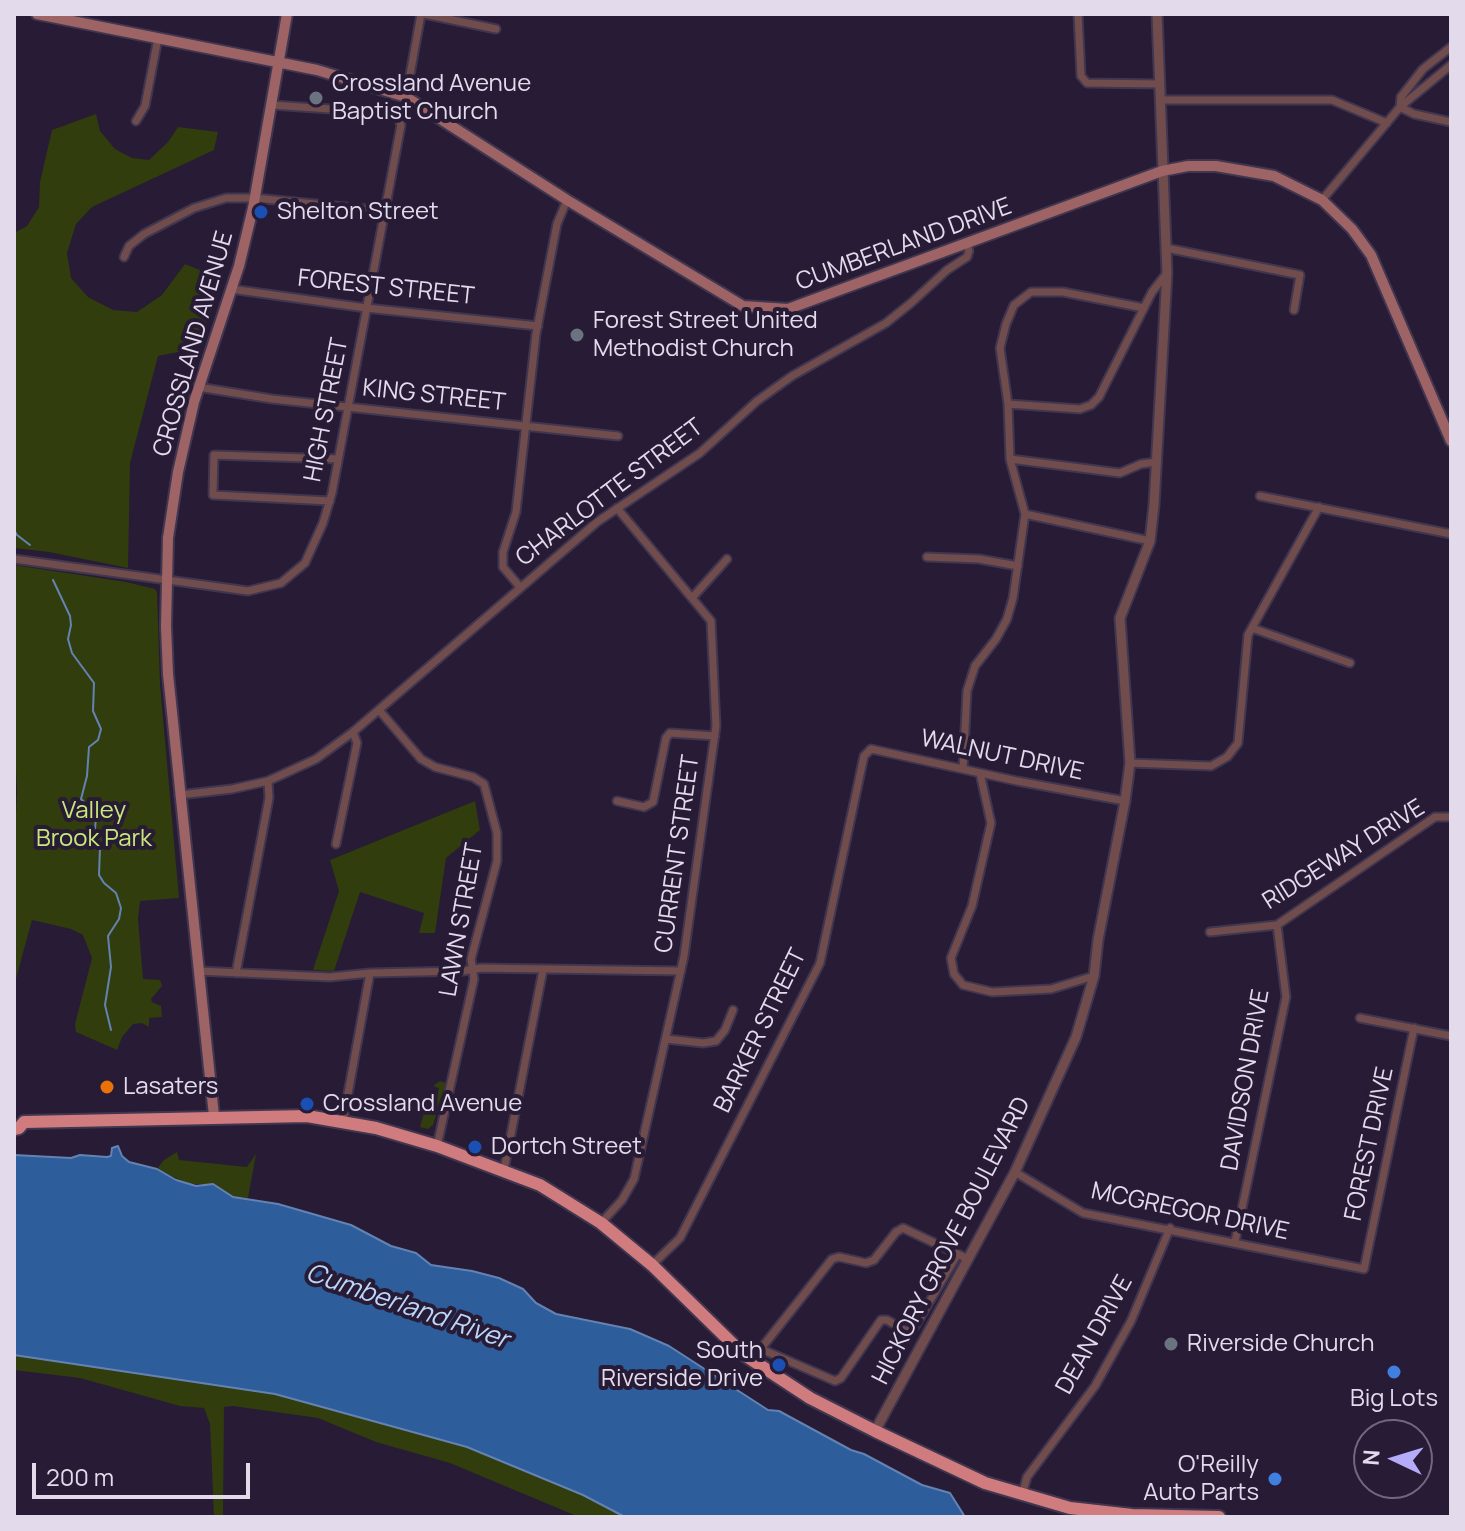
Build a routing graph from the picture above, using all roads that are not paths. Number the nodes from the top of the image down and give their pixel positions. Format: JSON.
{"nodes":[{"id":1,"x":37,"y":14,"type":"edge"},
{"id":2,"x":287,"y":14,"type":"edge"},
{"id":3,"x":423,"y":14,"type":"edge"},
{"id":4,"x":1078,"y":14,"type":"edge"},
{"id":5,"x":1157,"y":14,"type":"edge"},
{"id":6,"x":496,"y":29,"type":"dead end"},
{"id":7,"x":158,"y":38,"type":"junction"},
{"id":8,"x":1451,"y":47,"type":"edge"},
{"id":9,"x":278,"y":62,"type":"junction"},
{"id":10,"x":1451,"y":65,"type":"edge"},
{"id":11,"x":1160,"y":84,"type":"junction"},
{"id":12,"x":406,"y":97,"type":"junction"},
{"id":13,"x":1160,"y":100,"type":"junction"},
{"id":14,"x":272,"y":105,"type":"junction"},
{"id":15,"x":1400,"y":107,"type":"junction"},
{"id":16,"x":136,"y":121,"type":"dead end"},
{"id":17,"x":1451,"y":122,"type":"edge"},
{"id":18,"x":1387,"y":123,"type":"junction"},
{"id":19,"x":1162,"y":171,"type":"junction"},
{"id":20,"x":255,"y":198,"type":"junction"},
{"id":21,"x":567,"y":200,"type":"junction"},
{"id":22,"x":1322,"y":200,"type":"junction"},
{"id":23,"x":385,"y":211,"type":"junction"},
{"id":24,"x":967,"y":244,"type":"junction"},
{"id":25,"x":1166,"y":248,"type":"junction"},
{"id":26,"x":124,"y":257,"type":"dead end"},
{"id":27,"x":1167,"y":273,"type":"junction"},
{"id":28,"x":231,"y":289,"type":"junction"},
{"id":29,"x":366,"y":308,"type":"junction"},
{"id":30,"x":1144,"y":308,"type":"junction"},
{"id":31,"x":1294,"y":310,"type":"dead end"},
{"id":32,"x":538,"y":326,"type":"junction"},
{"id":33,"x":198,"y":387,"type":"junction"},
{"id":34,"x":1008,"y":404,"type":"junction"},
{"id":35,"x":347,"y":407,"type":"junction"},
{"id":36,"x":526,"y":426,"type":"junction"},
{"id":37,"x":618,"y":436,"type":"dead end"},
{"id":38,"x":1451,"y":441,"type":"edge"},
{"id":39,"x":338,"y":459,"type":"junction"},
{"id":40,"x":1010,"y":459,"type":"junction"},
{"id":41,"x":1157,"y":462,"type":"junction"},
{"id":42,"x":1260,"y":496,"type":"dead end"},
{"id":43,"x":330,"y":501,"type":"junction"},
{"id":44,"x":1319,"y":507,"type":"junction"},
{"id":45,"x":617,"y":508,"type":"junction"},
{"id":46,"x":1025,"y":514,"type":"junction"},
{"id":47,"x":1451,"y":534,"type":"edge"},
{"id":48,"x":1150,"y":541,"type":"junction"},
{"id":49,"x":927,"y":557,"type":"dead end"},
{"id":50,"x":14,"y":559,"type":"edge"},
{"id":51,"x":727,"y":559,"type":"dead end"},
{"id":52,"x":1018,"y":566,"type":"junction"},
{"id":53,"x":166,"y":582,"type":"junction"},
{"id":54,"x":520,"y":587,"type":"junction"},
{"id":55,"x":692,"y":598,"type":"junction"},
{"id":56,"x":1252,"y":628,"type":"junction"},
{"id":57,"x":1350,"y":663,"type":"dead end"},
{"id":58,"x":379,"y":710,"type":"junction"},
{"id":59,"x":353,"y":732,"type":"junction"},
{"id":60,"x":715,"y":736,"type":"junction"},
{"id":61,"x":871,"y":749,"type":"joint"},
{"id":62,"x":1130,"y":763,"type":"junction"},
{"id":63,"x":963,"y":769,"type":"junction"},
{"id":64,"x":980,"y":773,"type":"junction"},
{"id":65,"x":268,"y":781,"type":"junction"},
{"id":66,"x":179,"y":795,"type":"junction"},
{"id":67,"x":617,"y":801,"type":"dead end"},
{"id":68,"x":1125,"y":801,"type":"junction"},
{"id":69,"x":1451,"y":817,"type":"edge"},
{"id":70,"x":336,"y":844,"type":"dead end"},
{"id":71,"x":1277,"y":925,"type":"junction"},
{"id":72,"x":1210,"y":932,"type":"dead end"},
{"id":73,"x":472,"y":970,"type":"junction"},
{"id":74,"x":543,"y":970,"type":"junction"},
{"id":75,"x":198,"y":971,"type":"junction"},
{"id":76,"x":681,"y":971,"type":"junction"},
{"id":77,"x":236,"y":973,"type":"junction"},
{"id":78,"x":370,"y":973,"type":"junction"},
{"id":79,"x":1094,"y":976,"type":"junction"},
{"id":80,"x":733,"y":1010,"type":"dead end"},
{"id":81,"x":1360,"y":1018,"type":"dead end"},
{"id":82,"x":1414,"y":1028,"type":"junction"},
{"id":83,"x":1451,"y":1036,"type":"edge"},
{"id":84,"x":666,"y":1039,"type":"junction"},
{"id":85,"x":214,"y":1116,"type":"junction"},
{"id":86,"x":343,"y":1121,"type":"junction"},
{"id":87,"x":17,"y":1122,"type":"edge"},
{"id":88,"x":437,"y":1146,"type":"junction"},
{"id":89,"x":504,"y":1170,"type":"junction"},
{"id":90,"x":1015,"y":1172,"type":"junction"},
{"id":91,"x":601,"y":1223,"type":"junction"},
{"id":92,"x":1170,"y":1228,"type":"junction"},
{"id":93,"x":1235,"y":1242,"type":"junction"},
{"id":94,"x":957,"y":1255,"type":"junction"},
{"id":95,"x":968,"y":1259,"type":"junction"},
{"id":96,"x":652,"y":1265,"type":"junction"},
{"id":97,"x":1364,"y":1269,"type":"joint"},
{"id":98,"x":761,"y":1349,"type":"junction"},
{"id":99,"x":752,"y":1360,"type":"junction"},
{"id":100,"x":875,"y":1431,"type":"junction"},
{"id":101,"x":1022,"y":1495,"type":"junction"},
{"id":102,"x":1219,"y":1517,"type":"edge"}],
"edges":[{"from":1,"to":7,"type":"main road","name":"CUMBERLAND DRIVE"},
{"from":2,"to":9,"type":"main road","name":"CROSSLAND AVENUE"},
{"from":3,"to":6,"type":"street"},
{"from":3,"to":12,"type":"street"},
{"from":4,"to":11,"type":"street"},
{"from":5,"to":11,"type":"street","name":"HICKORY GROVE BOULEVARD"},
{"from":7,"to":9,"type":"main road","name":"CUMBERLAND DRIVE"},
{"from":7,"to":16,"type":"street"},
{"from":8,"to":15,"type":"street"},
{"from":9,"to":12,"type":"main road","name":"CUMBERLAND DRIVE"},
{"from":9,"to":14,"type":"main road","name":"CROSSLAND AVENUE"},
{"from":10,"to":15,"type":"street"},
{"from":11,"to":13,"type":"street","name":"HICKORY GROVE BOULEVARD"},
{"from":12,"to":21,"type":"main road","name":"CUMBERLAND DRIVE"},
{"from":13,"to":18,"type":"street"},
{"from":13,"to":19,"type":"street","name":"HICKORY GROVE BOULEVARD"},
{"from":14,"to":20,"type":"main road","name":"CROSSLAND AVENUE"},
{"from":14,"to":23,"type":"street","name":"HIGH STREET"},
{"from":15,"to":17,"type":"street"},
{"from":15,"to":18,"type":"street"},
{"from":18,"to":22,"type":"street"},
{"from":19,"to":22,"type":"main road","name":"CUMBERLAND DRIVE"},
{"from":19,"to":24,"type":"main road","name":"CUMBERLAND DRIVE"},
{"from":19,"to":25,"type":"street","name":"HICKORY GROVE BOULEVARD"},
{"from":20,"to":23,"type":"street"},
{"from":20,"to":26,"type":"street"},
{"from":20,"to":28,"type":"main road","name":"CROSSLAND AVENUE"},
{"from":21,"to":24,"type":"main road","name":"CUMBERLAND DRIVE"},
{"from":21,"to":32,"type":"street"},
{"from":22,"to":38,"type":"main road","name":"CUMBERLAND DRIVE"},
{"from":23,"to":29,"type":"street","name":"HIGH STREET"},
{"from":24,"to":45,"type":"street","name":"CHARLOTTE STREET"},
{"from":25,"to":27,"type":"street","name":"HICKORY GROVE BOULEVARD"},
{"from":25,"to":31,"type":"street"},
{"from":27,"to":30,"type":"street"},
{"from":27,"to":41,"type":"street","name":"HICKORY GROVE BOULEVARD"},
{"from":28,"to":29,"type":"street","name":"FOREST STREET"},
{"from":28,"to":33,"type":"main road","name":"CROSSLAND AVENUE"},
{"from":29,"to":32,"type":"street","name":"FOREST STREET"},
{"from":29,"to":35,"type":"street","name":"HIGH STREET"},
{"from":30,"to":34,"type":"street"},
{"from":30,"to":34,"type":"street"},
{"from":32,"to":36,"type":"street"},
{"from":33,"to":35,"type":"street","name":"KING STREET"},
{"from":33,"to":53,"type":"main road","name":"CROSSLAND AVENUE"},
{"from":34,"to":40,"type":"street"},
{"from":35,"to":36,"type":"street","name":"KING STREET"},
{"from":35,"to":39,"type":"street","name":"HIGH STREET"},
{"from":36,"to":37,"type":"street","name":"KING STREET"},
{"from":36,"to":54,"type":"street"},
{"from":39,"to":43,"type":"street","name":"HIGH STREET"},
{"from":39,"to":43,"type":"street"},
{"from":40,"to":41,"type":"street"},
{"from":40,"to":46,"type":"street"},
{"from":41,"to":48,"type":"street","name":"HICKORY GROVE BOULEVARD"},
{"from":42,"to":44,"type":"street"},
{"from":43,"to":53,"type":"street","name":"HIGH STREET"},
{"from":44,"to":47,"type":"street"},
{"from":44,"to":56,"type":"street"},
{"from":45,"to":54,"type":"street","name":"CHARLOTTE STREET"},
{"from":45,"to":55,"type":"street","name":"CURRENT STREET"},
{"from":46,"to":48,"type":"street"},
{"from":46,"to":52,"type":"street"},
{"from":48,"to":62,"type":"street","name":"HICKORY GROVE BOULEVARD"},
{"from":49,"to":52,"type":"street"},
{"from":50,"to":53,"type":"street","name":"HIGH STREET"},
{"from":51,"to":55,"type":"street"},
{"from":52,"to":63,"type":"street"},
{"from":53,"to":66,"type":"main road","name":"CROSSLAND AVENUE"},
{"from":54,"to":58,"type":"street","name":"CHARLOTTE STREET"},
{"from":55,"to":60,"type":"street","name":"CURRENT STREET"},
{"from":56,"to":57,"type":"street"},
{"from":56,"to":62,"type":"street"},
{"from":58,"to":59,"type":"street","name":"CHARLOTTE STREET"},
{"from":58,"to":73,"type":"street","name":"LAWN STREET"},
{"from":59,"to":65,"type":"street","name":"CHARLOTTE STREET"},
{"from":59,"to":70,"type":"street"},
{"from":60,"to":67,"type":"street"},
{"from":60,"to":76,"type":"street","name":"CURRENT STREET"},
{"from":61,"to":63,"type":"street","name":"WALNUT DRIVE"},
{"from":61,"to":96,"type":"street","name":"BARKER STREET"},
{"from":62,"to":68,"type":"street","name":"HICKORY GROVE BOULEVARD"},
{"from":63,"to":64,"type":"street","name":"WALNUT DRIVE"},
{"from":64,"to":68,"type":"street","name":"WALNUT DRIVE"},
{"from":64,"to":79,"type":"street"},
{"from":65,"to":66,"type":"street","name":"CHARLOTTE STREET"},
{"from":65,"to":77,"type":"street"},
{"from":66,"to":75,"type":"main road","name":"CROSSLAND AVENUE"},
{"from":68,"to":79,"type":"street","name":"HICKORY GROVE BOULEVARD"},
{"from":69,"to":71,"type":"street","name":"RIDGEWAY DRIVE"},
{"from":71,"to":72,"type":"street","name":"RIDGEWAY DRIVE"},
{"from":71,"to":93,"type":"street","name":"DAVIDSON DRIVE"},
{"from":73,"to":74,"type":"street"},
{"from":73,"to":78,"type":"street"},
{"from":73,"to":88,"type":"street","name":"LAWN STREET"},
{"from":74,"to":76,"type":"street"},
{"from":74,"to":89,"type":"street"},
{"from":75,"to":77,"type":"street"},
{"from":75,"to":85,"type":"main road","name":"CROSSLAND AVENUE"},
{"from":76,"to":84,"type":"street","name":"CURRENT STREET"},
{"from":77,"to":78,"type":"street"},
{"from":78,"to":86,"type":"street"},
{"from":79,"to":90,"type":"street","name":"HICKORY GROVE BOULEVARD"},
{"from":80,"to":84,"type":"street"},
{"from":81,"to":82,"type":"street"},
{"from":82,"to":83,"type":"street"},
{"from":82,"to":97,"type":"street","name":"FOREST DRIVE"},
{"from":84,"to":91,"type":"street","name":"CURRENT STREET"},
{"from":85,"to":86,"type":"highway"},
{"from":85,"to":87,"type":"highway"},
{"from":86,"to":88,"type":"highway"},
{"from":88,"to":89,"type":"highway"},
{"from":89,"to":91,"type":"highway"},
{"from":90,"to":92,"type":"street","name":"MCGREGOR DRIVE"},
{"from":90,"to":95,"type":"street","name":"HICKORY GROVE BOULEVARD"},
{"from":91,"to":96,"type":"highway"},
{"from":92,"to":93,"type":"street","name":"MCGREGOR DRIVE"},
{"from":92,"to":101,"type":"street","name":"DEAN DRIVE"},
{"from":93,"to":97,"type":"street","name":"MCGREGOR DRIVE"},
{"from":94,"to":95,"type":"street"},
{"from":94,"to":98,"type":"street"},
{"from":94,"to":98,"type":"street"},
{"from":95,"to":100,"type":"street","name":"HICKORY GROVE BOULEVARD"},
{"from":96,"to":99,"type":"highway"},
{"from":98,"to":99,"type":"street"},
{"from":99,"to":100,"type":"highway"},
{"from":100,"to":101,"type":"highway"},
{"from":101,"to":102,"type":"highway"}]}
